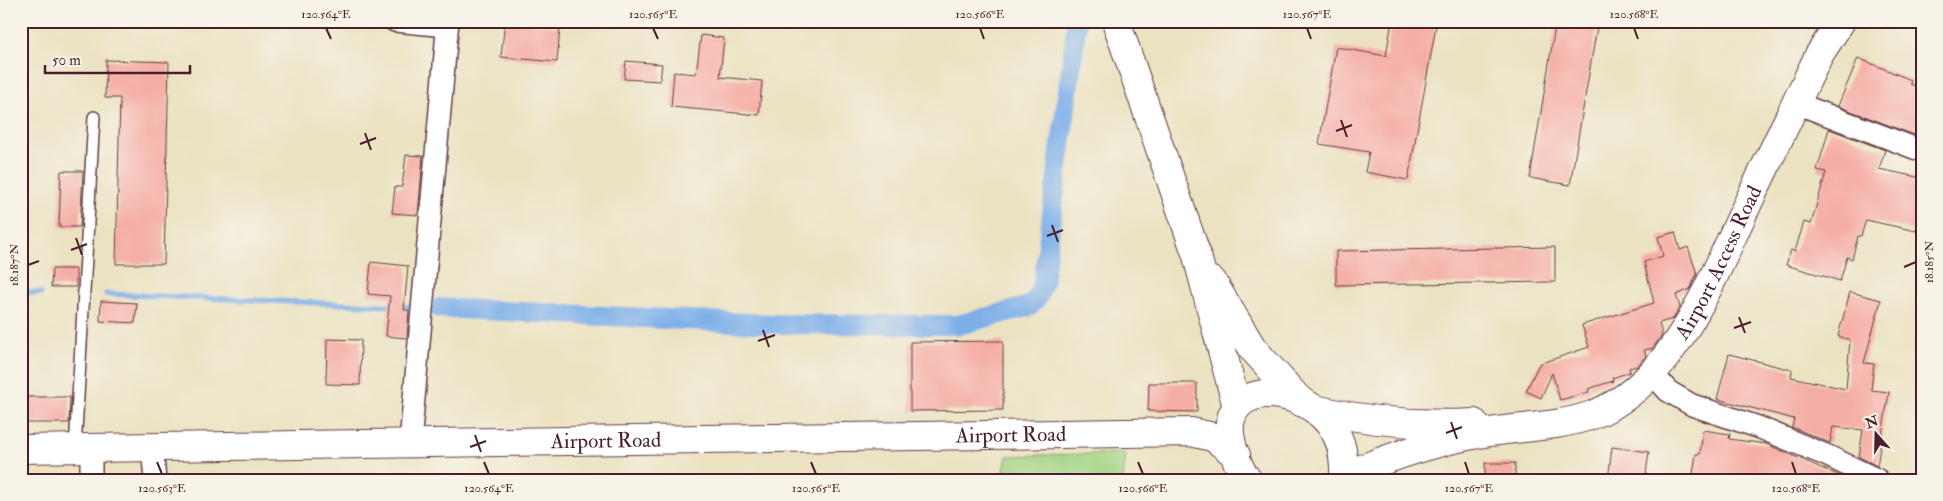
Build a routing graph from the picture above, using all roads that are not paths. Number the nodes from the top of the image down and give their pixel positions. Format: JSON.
{"nodes":[{"id":1,"x":395,"y":21,"type":"edge"},
{"id":2,"x":1116,"y":21,"type":"edge"},
{"id":3,"x":1841,"y":21,"type":"edge"},
{"id":4,"x":448,"y":24,"type":"edge"},
{"id":5,"x":1796,"y":103,"type":"junction"},
{"id":6,"x":94,"y":117,"type":"dead end"},
{"id":7,"x":1922,"y":151,"type":"edge"},
{"id":8,"x":1197,"y":256,"type":"junction"},
{"id":9,"x":1652,"y":372,"type":"junction"},
{"id":10,"x":1308,"y":405,"type":"junction"},
{"id":11,"x":1233,"y":414,"type":"junction"},
{"id":12,"x":1527,"y":427,"type":"junction"},
{"id":13,"x":1191,"y":432,"type":"junction"},
{"id":14,"x":410,"y":443,"type":"junction"},
{"id":15,"x":152,"y":447,"type":"junction"},
{"id":16,"x":83,"y":448,"type":"junction"},
{"id":17,"x":21,"y":449,"type":"edge"},
{"id":18,"x":1244,"y":473,"type":"edge"},
{"id":19,"x":1343,"y":478,"type":"edge"},
{"id":20,"x":91,"y":480,"type":"edge"},
{"id":21,"x":155,"y":480,"type":"edge"},
{"id":22,"x":1878,"y":480,"type":"edge"}],
"edges":[{"from":1,"to":4,"type":"street"},
{"from":2,"to":8,"type":"main road"},
{"from":3,"to":5,"type":"main road","name":"Airport Access Road"},
{"from":4,"to":14,"type":"street"},
{"from":5,"to":7,"type":"street"},
{"from":5,"to":9,"type":"main road","name":"Airport Access Road"},
{"from":6,"to":16,"type":"lane"},
{"from":8,"to":10,"type":"main road"},
{"from":8,"to":11,"type":"main road"},
{"from":9,"to":12,"type":"main road","name":"Airport Access Road"},
{"from":9,"to":22,"type":"street"},
{"from":10,"to":11,"type":"main road","name":"Airport Access Road"},
{"from":10,"to":12,"type":"main road","name":"Airport Access Road"},
{"from":10,"to":19,"type":"main road"},
{"from":11,"to":13,"type":"main road"},
{"from":11,"to":18,"type":"main road"},
{"from":12,"to":19,"type":"main road","name":"Airport Access Road"},
{"from":13,"to":14,"type":"main road","name":"Airport Road"},
{"from":13,"to":18,"type":"main road"},
{"from":14,"to":15,"type":"main road","name":"Airport Road"},
{"from":15,"to":16,"type":"main road","name":"Airport Road"},
{"from":15,"to":21,"type":"street"},
{"from":16,"to":17,"type":"main road","name":"Airport Road"},
{"from":16,"to":20,"type":"street"}]}
